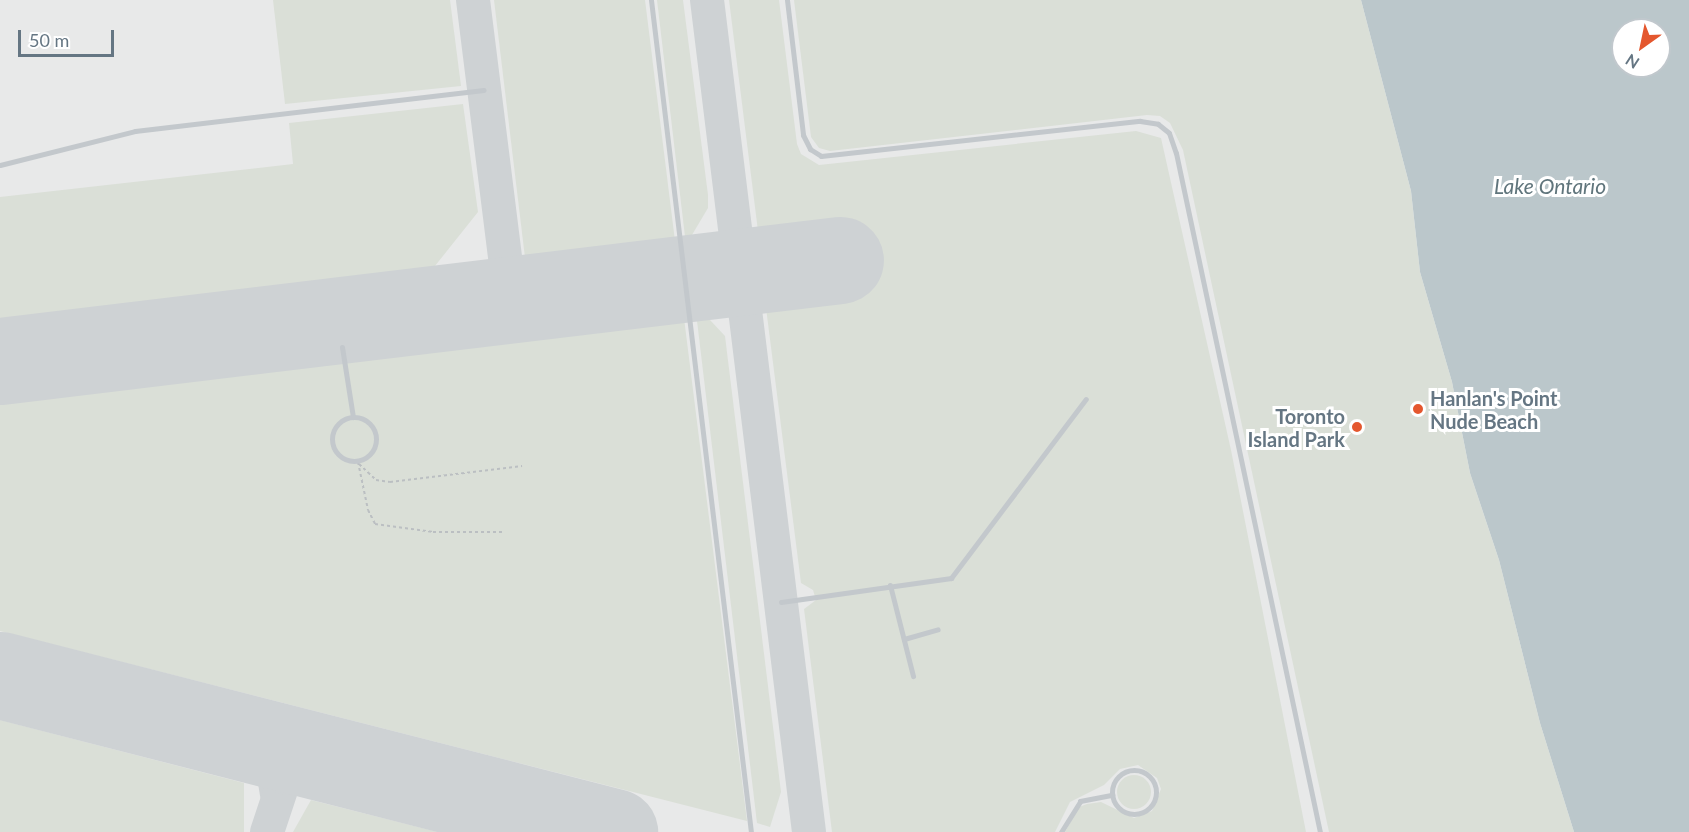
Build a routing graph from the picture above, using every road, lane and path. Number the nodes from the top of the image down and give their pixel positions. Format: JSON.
{"nodes":[{"id":1,"x":651,"y":0,"type":"edge"},
{"id":2,"x":787,"y":0,"type":"edge"},
{"id":3,"x":484,"y":90,"type":"dead end"},
{"id":4,"x":0,"y":165,"type":"edge"},
{"id":5,"x":342,"y":347,"type":"dead end"},
{"id":6,"x":1086,"y":399,"type":"dead end"},
{"id":7,"x":352,"y":417,"type":"junction"},
{"id":8,"x":358,"y":462,"type":"junction"},
{"id":9,"x":522,"y":466,"type":"dead end"},
{"id":10,"x":504,"y":532,"type":"dead end"},
{"id":11,"x":890,"y":585,"type":"junction"},
{"id":12,"x":781,"y":602,"type":"dead end"},
{"id":13,"x":938,"y":629,"type":"dead end"},
{"id":14,"x":904,"y":639,"type":"junction"},
{"id":15,"x":913,"y":676,"type":"dead end"},
{"id":16,"x":1112,"y":795,"type":"junction"},
{"id":17,"x":751,"y":832,"type":"edge"},
{"id":18,"x":1061,"y":832,"type":"edge"},
{"id":19,"x":1320,"y":832,"type":"edge"}],
"edges":[{"from":1,"to":17,"type":"lane"},
{"from":2,"to":19,"type":"lane"},
{"from":3,"to":4,"type":"lane"},
{"from":5,"to":7,"type":"lane"},
{"from":6,"to":11,"type":"lane"},
{"from":7,"to":8,"type":"lane"},
{"from":7,"to":8,"type":"lane"},
{"from":8,"to":9,"type":"path"},
{"from":8,"to":10,"type":"path"},
{"from":11,"to":12,"type":"lane"},
{"from":11,"to":14,"type":"lane"},
{"from":13,"to":14,"type":"lane"},
{"from":14,"to":15,"type":"lane"},
{"from":16,"to":16,"type":"lane"},
{"from":16,"to":18,"type":"lane"}]}
